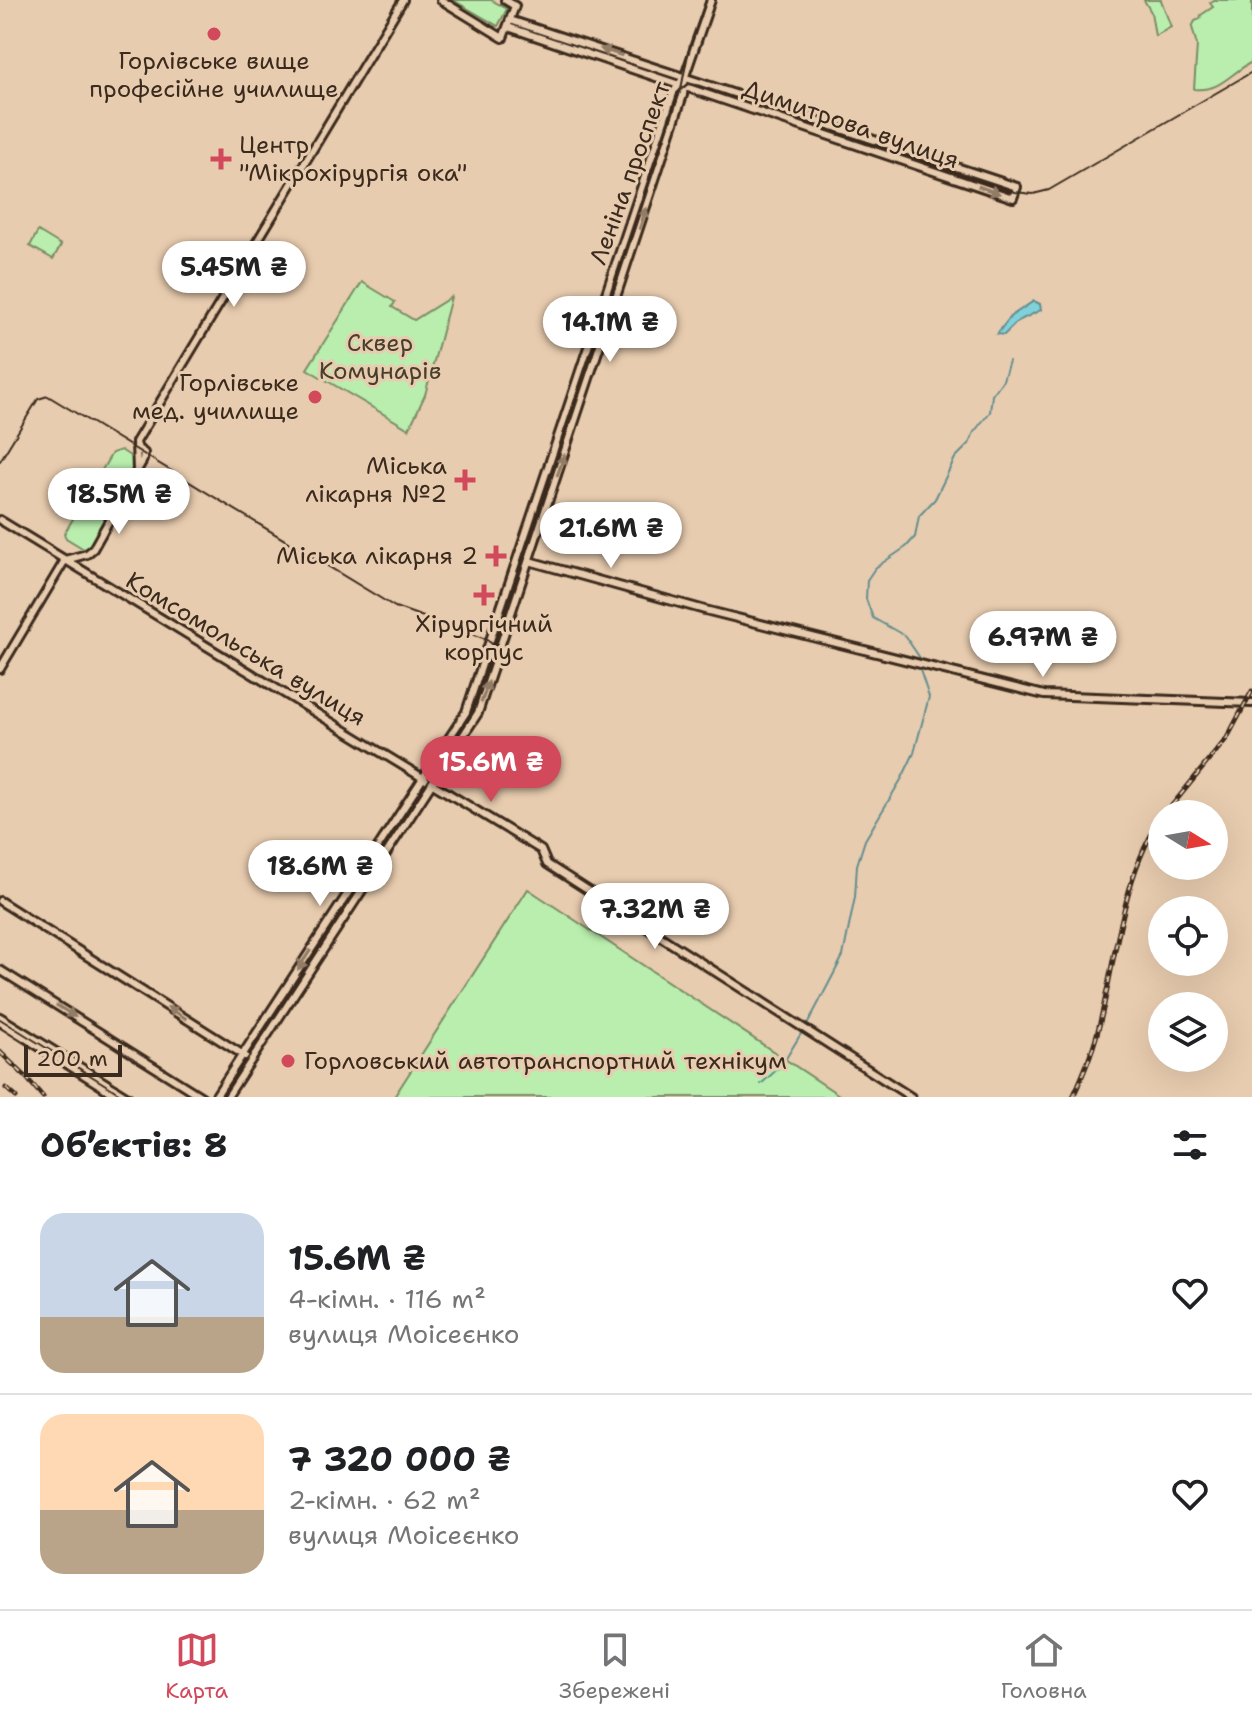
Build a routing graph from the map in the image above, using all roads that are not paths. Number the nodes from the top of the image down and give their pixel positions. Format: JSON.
{"nodes":[{"id":1,"x":403,"y":0,"type":"edge"},
{"id":2,"x":441,"y":0,"type":"edge"},
{"id":3,"x":505,"y":0,"type":"edge"},
{"id":4,"x":711,"y":0,"type":"edge"},
{"id":5,"x":509,"y":24,"type":"junction"},
{"id":6,"x":685,"y":76,"type":"junction"},
{"id":7,"x":677,"y":85,"type":"junction"},
{"id":8,"x":685,"y":88,"type":"junction"},
{"id":9,"x":575,"y":386,"type":"junction"},
{"id":10,"x":586,"y":390,"type":"junction"},
{"id":11,"x":139,"y":448,"type":"junction"},
{"id":12,"x":137,"y":471,"type":"junction"},
{"id":13,"x":0,"y":520,"type":"edge"},
{"id":14,"x":65,"y":560,"type":"junction"},
{"id":15,"x":529,"y":561,"type":"junction"},
{"id":16,"x":0,"y":669,"type":"edge"},
{"id":17,"x":1252,"y":703,"type":"edge"},
{"id":18,"x":424,"y":778,"type":"junction"},
{"id":19,"x":433,"y":784,"type":"junction"},
{"id":20,"x":0,"y":901,"type":"edge"},
{"id":21,"x":0,"y":970,"type":"edge"},
{"id":22,"x":0,"y":1020,"type":"edge"},
{"id":23,"x":243,"y":1055,"type":"junction"},
{"id":24,"x":252,"y":1060,"type":"junction"},
{"id":25,"x":119,"y":1097,"type":"edge"},
{"id":26,"x":128,"y":1097,"type":"edge"},
{"id":27,"x":202,"y":1097,"type":"edge"},
{"id":28,"x":215,"y":1097,"type":"edge"},
{"id":29,"x":227,"y":1097,"type":"edge"},
{"id":30,"x":911,"y":1097,"type":"edge"}],
"edges":[{"from":1,"to":11,"type":"main road"},
{"from":2,"to":5,"type":"main road"},
{"from":3,"to":5,"type":"main road"},
{"from":4,"to":6,"type":"main road","name":"Леніна проспект"},
{"from":6,"to":5,"type":"main road","name":"Димитрова вулиця","one_way":true},
{"from":5,"to":7,"type":"main road","name":"Димитрова вулиця"},
{"from":6,"to":7,"type":"main road","name":"Леніна проспект"},
{"from":6,"to":8,"type":"main road","name":"Леніна проспект"},
{"from":8,"to":6,"type":"main road","name":"Димитрова вулиця","one_way":true},
{"from":7,"to":8,"type":"main road","name":"Димитрова вулиця"},
{"from":7,"to":9,"type":"main road","name":"Леніна проспект"},
{"from":10,"to":8,"type":"main road","name":"Леніна проспект","one_way":true},
{"from":9,"to":10,"type":"main road"},
{"from":9,"to":18,"type":"main road","name":"Леніна проспект"},
{"from":15,"to":10,"type":"main road","name":"Леніна проспект","one_way":true},
{"from":11,"to":12,"type":"main road"},
{"from":11,"to":12,"type":"main road"},
{"from":12,"to":14,"type":"main road"},
{"from":13,"to":14,"type":"main road","name":"Комсомольська вулиця"},
{"from":14,"to":16,"type":"main road"},
{"from":14,"to":18,"type":"main road","name":"Комсомольська вулиця"},
{"from":15,"to":17,"type":"main road"},
{"from":19,"to":15,"type":"main road","name":"Леніна проспект","one_way":true},
{"from":18,"to":19,"type":"main road","name":"Комсомольська вулиця"},
{"from":18,"to":23,"type":"main road","name":"Леніна проспект","one_way":true},
{"from":19,"to":24,"type":"main road","name":"Леніна проспект"},
{"from":19,"to":30,"type":"main road","name":"Комсомольська вулиця"},
{"from":23,"to":20,"type":"main road","one_way":true},
{"from":21,"to":27,"type":"main road","one_way":true},
{"from":22,"to":25,"type":"main road"},
{"from":22,"to":26,"type":"main road"},
{"from":23,"to":24,"type":"main road"},
{"from":23,"to":28,"type":"main road","name":"Леніна проспект"},
{"from":24,"to":29,"type":"main road","name":"Леніна проспект"}]}
